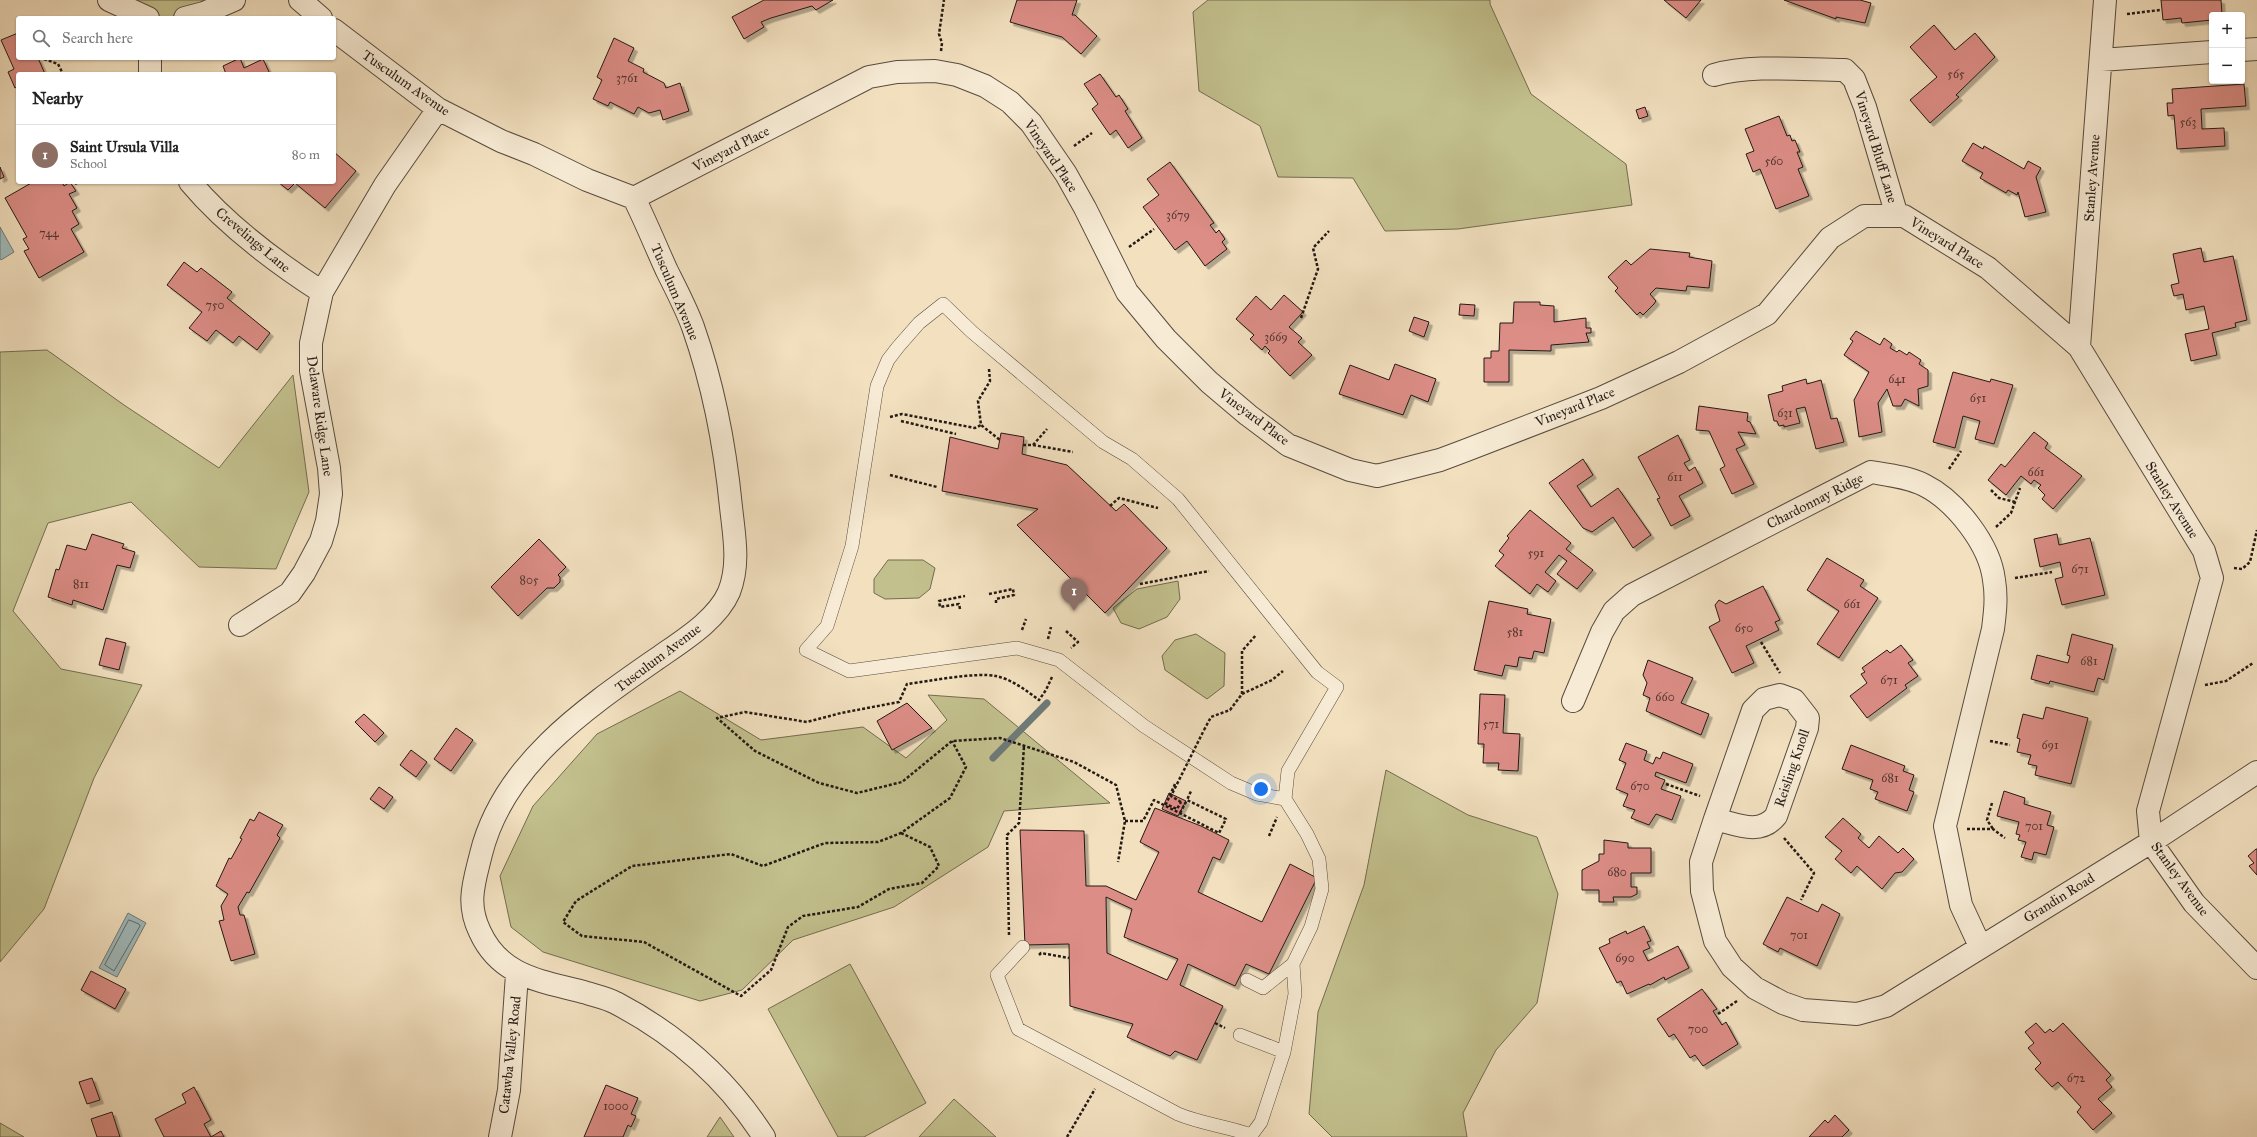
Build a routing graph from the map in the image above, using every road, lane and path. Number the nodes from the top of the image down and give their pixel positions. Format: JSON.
{"nodes":[{"id":1,"x":110,"y":0,"type":"edge"},
{"id":2,"x":234,"y":0,"type":"edge"},
{"id":3,"x":300,"y":0,"type":"edge"},
{"id":4,"x":944,"y":0,"type":"edge"},
{"id":5,"x":2105,"y":0,"type":"edge"},
{"id":6,"x":2160,"y":10,"type":"dead end"},
{"id":7,"x":2127,"y":14,"type":"dead end"},
{"id":8,"x":144,"y":16,"type":"edge"},
{"id":9,"x":193,"y":16,"type":"edge"},
{"id":10,"x":319,"y":16,"type":"edge"},
{"id":11,"x":336,"y":32,"type":"edge"},
{"id":12,"x":2257,"y":49,"type":"edge"},
{"id":13,"x":2245,"y":50,"type":"edge"},
{"id":14,"x":2209,"y":52,"type":"edge"},
{"id":15,"x":44,"y":60,"type":"dead end"},
{"id":16,"x":150,"y":60,"type":"edge"},
{"id":17,"x":2101,"y":60,"type":"junction"},
{"id":18,"x":935,"y":71,"type":"junction"},
{"id":19,"x":62,"y":72,"type":"edge"},
{"id":20,"x":150,"y":72,"type":"edge"},
{"id":21,"x":1714,"y":75,"type":"dead end"},
{"id":22,"x":438,"y":109,"type":"junction"},
{"id":23,"x":192,"y":184,"type":"edge"},
{"id":24,"x":634,"y":198,"type":"junction"},
{"id":25,"x":1897,"y":216,"type":"junction"},
{"id":26,"x":1154,"y":229,"type":"dead end"},
{"id":27,"x":1329,"y":231,"type":"dead end"},
{"id":28,"x":1109,"y":256,"type":"junction"},
{"id":29,"x":322,"y":292,"type":"junction"},
{"id":30,"x":1301,"y":318,"type":"dead end"},
{"id":31,"x":2079,"y":347,"type":"junction"},
{"id":32,"x":990,"y":381,"type":"dead end"},
{"id":33,"x":902,"y":414,"type":"dead end"},
{"id":34,"x":901,"y":421,"type":"dead end"},
{"id":35,"x":981,"y":424,"type":"junction"},
{"id":36,"x":1046,"y":429,"type":"dead end"},
{"id":37,"x":956,"y":434,"type":"dead end"},
{"id":38,"x":1000,"y":440,"type":"dead end"},
{"id":39,"x":1023,"y":445,"type":"dead end"},
{"id":40,"x":1033,"y":445,"type":"junction"},
{"id":41,"x":1961,"y":451,"type":"dead end"},
{"id":42,"x":1073,"y":452,"type":"dead end"},
{"id":43,"x":1949,"y":469,"type":"dead end"},
{"id":44,"x":890,"y":475,"type":"dead end"},
{"id":45,"x":937,"y":487,"type":"dead end"},
{"id":46,"x":2020,"y":488,"type":"dead end"},
{"id":47,"x":1991,"y":490,"type":"dead end"},
{"id":48,"x":2015,"y":502,"type":"junction"},
{"id":49,"x":1110,"y":506,"type":"dead end"},
{"id":50,"x":1158,"y":508,"type":"dead end"},
{"id":51,"x":1996,"y":527,"type":"dead end"},
{"id":52,"x":2257,"y":530,"type":"edge"},
{"id":53,"x":2234,"y":568,"type":"dead end"},
{"id":54,"x":1209,"y":571,"type":"dead end"},
{"id":55,"x":2052,"y":572,"type":"dead end"},
{"id":56,"x":1994,"y":580,"type":"junction"},
{"id":57,"x":1140,"y":584,"type":"dead end"},
{"id":58,"x":989,"y":594,"type":"dead end"},
{"id":59,"x":965,"y":596,"type":"dead end"},
{"id":60,"x":996,"y":604,"type":"dead end"},
{"id":61,"x":960,"y":609,"type":"dead end"},
{"id":62,"x":1026,"y":619,"type":"dead end"},
{"id":63,"x":240,"y":625,"type":"dead end"},
{"id":64,"x":1051,"y":627,"type":"dead end"},
{"id":65,"x":1022,"y":630,"type":"dead end"},
{"id":66,"x":1066,"y":631,"type":"dead end"},
{"id":67,"x":1256,"y":635,"type":"dead end"},
{"id":68,"x":1048,"y":638,"type":"dead end"},
{"id":69,"x":1078,"y":642,"type":"dead end"},
{"id":70,"x":1761,"y":642,"type":"dead end"},
{"id":71,"x":1059,"y":660,"type":"junction"},
{"id":72,"x":2253,"y":663,"type":"dead end"},
{"id":73,"x":1283,"y":671,"type":"dead end"},
{"id":74,"x":1781,"y":675,"type":"dead end"},
{"id":75,"x":2204,"y":685,"type":"dead end"},
{"id":76,"x":1242,"y":694,"type":"junction"},
{"id":77,"x":1573,"y":701,"type":"dead end"},
{"id":78,"x":952,"y":741,"type":"junction"},
{"id":79,"x":1990,"y":741,"type":"dead end"},
{"id":80,"x":2010,"y":745,"type":"dead end"},
{"id":81,"x":1024,"y":746,"type":"junction"},
{"id":82,"x":2257,"y":772,"type":"edge"},
{"id":83,"x":1175,"y":784,"type":"dead end"},
{"id":84,"x":1666,"y":784,"type":"dead end"},
{"id":85,"x":1191,"y":791,"type":"dead end"},
{"id":86,"x":1285,"y":799,"type":"junction"},
{"id":87,"x":1187,"y":800,"type":"junction"},
{"id":88,"x":1992,"y":803,"type":"dead end"},
{"id":89,"x":1718,"y":811,"type":"junction"},
{"id":90,"x":1180,"y":813,"type":"junction"},
{"id":91,"x":1125,"y":821,"type":"junction"},
{"id":92,"x":1771,"y":822,"type":"junction"},
{"id":93,"x":1945,"y":826,"type":"junction"},
{"id":94,"x":1993,"y":829,"type":"junction"},
{"id":95,"x":901,"y":834,"type":"junction"},
{"id":96,"x":2005,"y":838,"type":"dead end"},
{"id":97,"x":2151,"y":842,"type":"junction"},
{"id":98,"x":1118,"y":862,"type":"dead end"},
{"id":99,"x":1801,"y":900,"type":"dead end"},
{"id":100,"x":1980,"y":946,"type":"junction"},
{"id":101,"x":1023,"y":947,"type":"dead end"},
{"id":102,"x":1036,"y":957,"type":"dead end"},
{"id":103,"x":1069,"y":958,"type":"dead end"},
{"id":104,"x":1010,"y":960,"type":"junction"},
{"id":105,"x":1293,"y":964,"type":"junction"},
{"id":106,"x":2257,"y":968,"type":"edge"},
{"id":107,"x":517,"y":974,"type":"junction"},
{"id":108,"x":1247,"y":980,"type":"dead end"},
{"id":109,"x":1857,"y":1014,"type":"joint"},
{"id":110,"x":1240,"y":1035,"type":"dead end"},
{"id":111,"x":1284,"y":1052,"type":"junction"},
{"id":112,"x":1088,"y":1104,"type":"dead end"},
{"id":113,"x":1250,"y":1136,"type":"edge"},
{"id":114,"x":500,"y":1137,"type":"edge"},
{"id":115,"x":764,"y":1137,"type":"edge"},
{"id":116,"x":1067,"y":1137,"type":"edge"}],
"edges":[{"from":1,"to":8,"type":"street"},
{"from":2,"to":9,"type":"street"},
{"from":3,"to":10,"type":"street"},
{"from":4,"to":18,"type":"path"},
{"from":5,"to":17,"type":"street","name":"Stanley Avenue"},
{"from":6,"to":7,"type":"path"},
{"from":11,"to":22,"type":"street","name":"Tusculum Avenue"},
{"from":12,"to":13,"type":"street"},
{"from":14,"to":17,"type":"street"},
{"from":15,"to":19,"type":"path"},
{"from":16,"to":20,"type":"street"},
{"from":17,"to":31,"type":"street","name":"Stanley Avenue"},
{"from":18,"to":24,"type":"street","name":"Vineyard Place"},
{"from":18,"to":28,"type":"street","name":"Vineyard Place"},
{"from":21,"to":25,"type":"street","name":"Vineyard Bluff Lane"},
{"from":22,"to":24,"type":"street","name":"Tusculum Avenue"},
{"from":22,"to":29,"type":"street","name":"Delaware Ridge Lane"},
{"from":23,"to":29,"type":"street","name":"Crevelings Lane"},
{"from":24,"to":107,"type":"street","name":"Tusculum Avenue"},
{"from":25,"to":28,"type":"street","name":"Vineyard Place"},
{"from":25,"to":31,"type":"street","name":"Vineyard Place"},
{"from":26,"to":28,"type":"path"},
{"from":27,"to":30,"type":"path"},
{"from":29,"to":63,"type":"street","name":"Delaware Ridge Lane"},
{"from":31,"to":97,"type":"street","name":"Stanley Avenue"},
{"from":32,"to":35,"type":"path"},
{"from":33,"to":35,"type":"path"},
{"from":34,"to":37,"type":"path"},
{"from":35,"to":38,"type":"path"},
{"from":36,"to":40,"type":"path"},
{"from":39,"to":40,"type":"path"},
{"from":40,"to":42,"type":"path"},
{"from":41,"to":43,"type":"path"},
{"from":44,"to":45,"type":"path"},
{"from":46,"to":48,"type":"path"},
{"from":47,"to":48,"type":"path"},
{"from":48,"to":51,"type":"path"},
{"from":49,"to":50,"type":"path"},
{"from":52,"to":53,"type":"path"},
{"from":54,"to":57,"type":"path"},
{"from":55,"to":56,"type":"path"},
{"from":56,"to":77,"type":"street","name":"Chardonnay Ridge"},
{"from":56,"to":93,"type":"street","name":"Chardonnay Ridge"},
{"from":58,"to":60,"type":"path"},
{"from":59,"to":61,"type":"path"},
{"from":62,"to":65,"type":"path"},
{"from":64,"to":68,"type":"path"},
{"from":66,"to":69,"type":"path"},
{"from":67,"to":76,"type":"path"},
{"from":70,"to":74,"type":"path"},
{"from":71,"to":78,"type":"path"},
{"from":71,"to":86,"type":"lane"},
{"from":71,"to":86,"type":"lane"},
{"from":72,"to":75,"type":"path"},
{"from":73,"to":76,"type":"path"},
{"from":76,"to":83,"type":"path","bridge":true},
{"from":78,"to":81,"type":"path"},
{"from":78,"to":95,"type":"path"},
{"from":79,"to":80,"type":"path"},
{"from":81,"to":91,"type":"path"},
{"from":81,"to":104,"type":"path"},
{"from":82,"to":97,"type":"street","name":"Grandin Road"},
{"from":84,"to":89,"type":"path"},
{"from":85,"to":87,"type":"path"},
{"from":86,"to":105,"type":"lane"},
{"from":87,"to":90,"type":"path"},
{"from":87,"to":90,"type":"path"},
{"from":88,"to":94,"type":"path"},
{"from":89,"to":92,"type":"street","name":"Reisling Knoll"},
{"from":89,"to":92,"type":"street","name":"Reisling Knoll"},
{"from":89,"to":109,"type":"street","name":"Reisling Knoll"},
{"from":90,"to":91,"type":"path"},
{"from":91,"to":98,"type":"path"},
{"from":92,"to":99,"type":"path"},
{"from":93,"to":94,"type":"path"},
{"from":93,"to":100,"type":"street","name":"Chardonnay Ridge"},
{"from":94,"to":96,"type":"path"},
{"from":95,"to":95,"type":"path"},
{"from":97,"to":100,"type":"street","name":"Grandin Road"},
{"from":97,"to":106,"type":"street","name":"Stanley Avenue"},
{"from":100,"to":109,"type":"street","name":"Grandin Road"},
{"from":101,"to":104,"type":"lane"},
{"from":102,"to":103,"type":"path"},
{"from":104,"to":113,"type":"lane"},
{"from":105,"to":108,"type":"lane"},
{"from":105,"to":111,"type":"lane"},
{"from":107,"to":114,"type":"street","name":"Catawba Valley Road"},
{"from":107,"to":115,"type":"street","name":"Tusculum Avenue"},
{"from":110,"to":111,"type":"lane"},
{"from":111,"to":113,"type":"lane"},
{"from":112,"to":116,"type":"path"}]}
